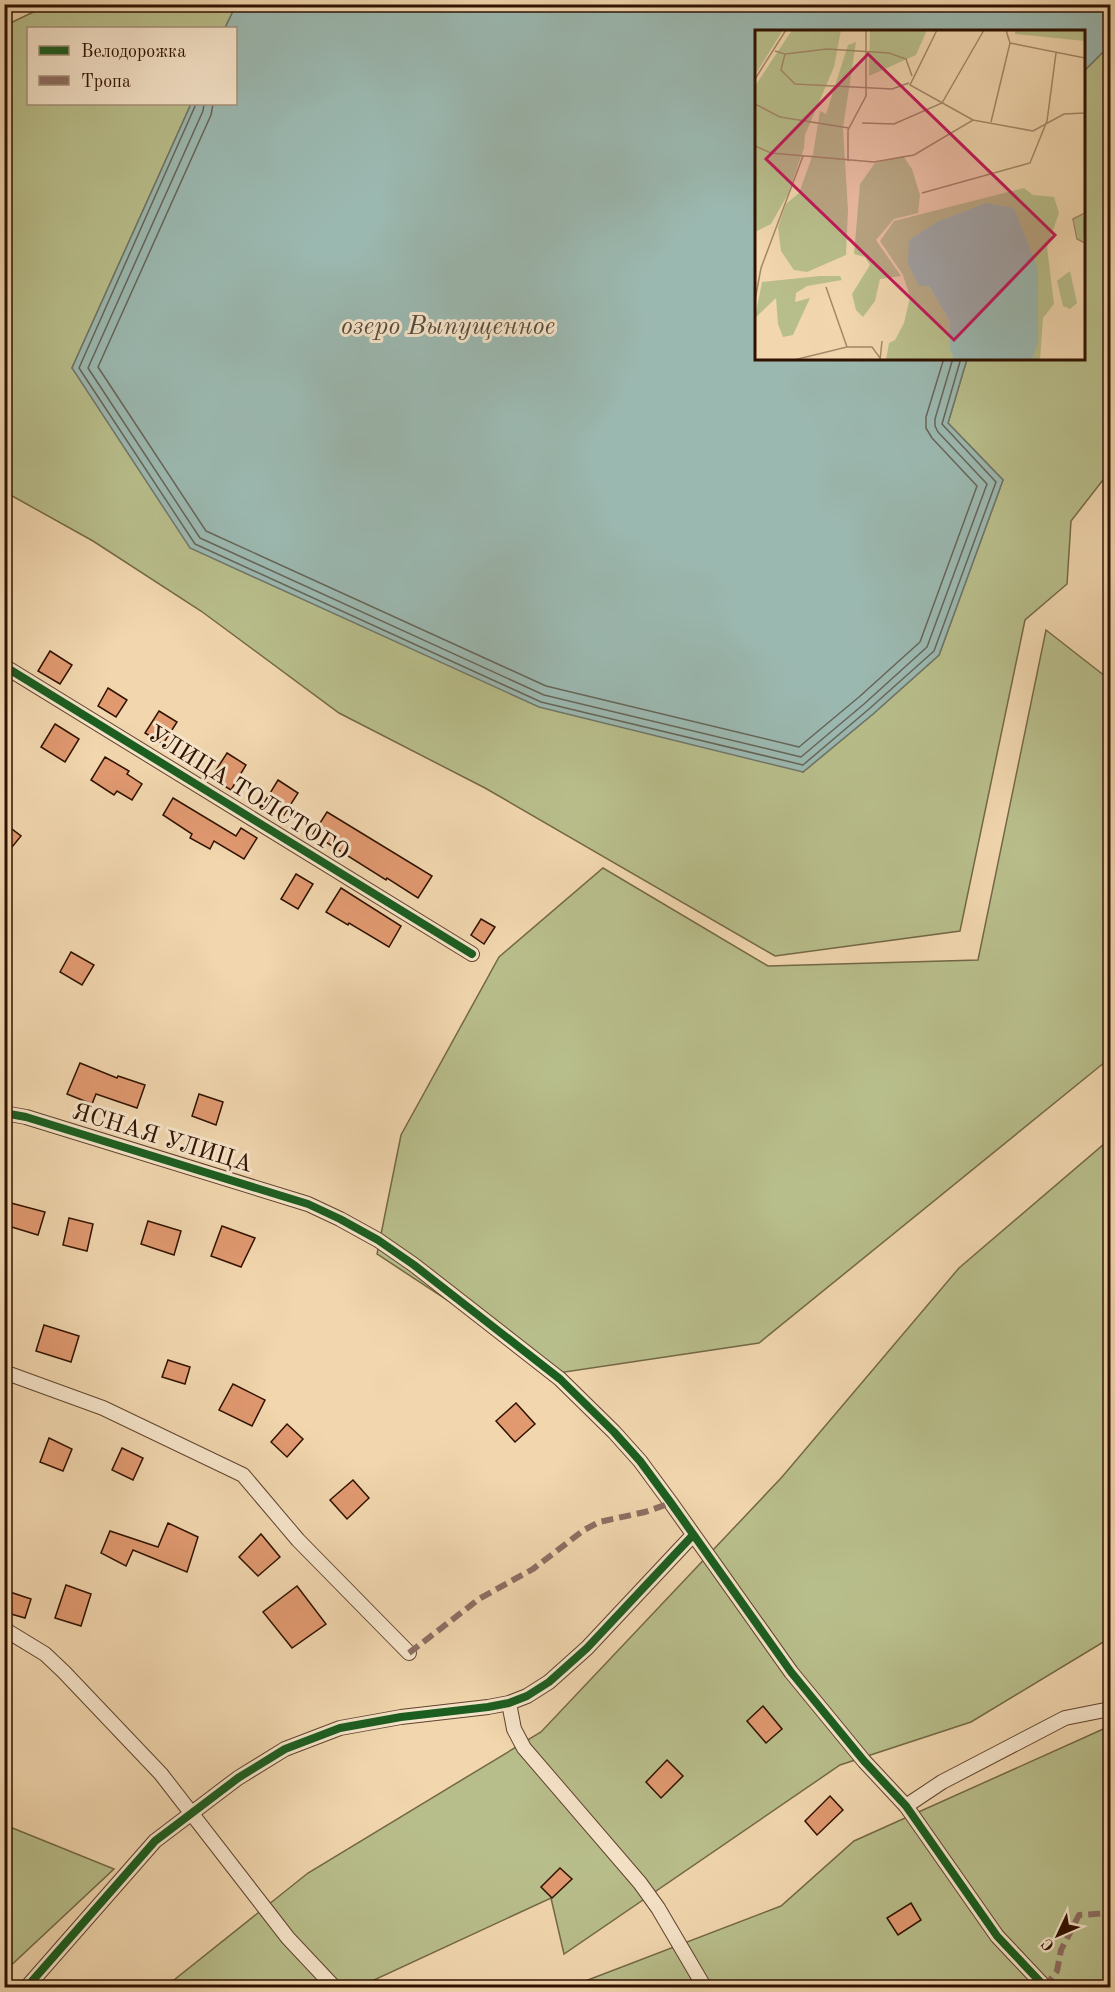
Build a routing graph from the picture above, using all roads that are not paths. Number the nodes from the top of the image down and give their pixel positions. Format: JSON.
{"nodes":[{"id":1,"x":4,"y":666,"type":"edge"},
{"id":2,"x":472,"y":954,"type":"dead end"},
{"id":3,"x":4,"y":1113,"type":"edge"},
{"id":4,"x":4,"y":1372,"type":"edge"},
{"id":5,"x":693,"y":1535,"type":"junction"},
{"id":6,"x":4,"y":1629,"type":"edge"},
{"id":7,"x":409,"y":1653,"type":"dead end"},
{"id":8,"x":508,"y":1703,"type":"junction"},
{"id":9,"x":1110,"y":1709,"type":"edge"},
{"id":10,"x":906,"y":1806,"type":"junction"},
{"id":11,"x":191,"y":1813,"type":"junction"},
{"id":12,"x":26,"y":1988,"type":"edge"},
{"id":13,"x":335,"y":1988,"type":"edge"},
{"id":14,"x":705,"y":1988,"type":"edge"},
{"id":15,"x":1046,"y":1988,"type":"edge"}],
"edges":[{"from":1,"to":2,"type":"street","name":"УЛИЦА ТОЛСТОГО"},
{"from":3,"to":5,"type":"street","name":"ЯСНАЯ УЛИЦА"},
{"from":4,"to":7,"type":"street"},
{"from":5,"to":8,"type":"street"},
{"from":5,"to":10,"type":"street","name":"ЯСНАЯ УЛИЦА"},
{"from":6,"to":11,"type":"street"},
{"from":8,"to":11,"type":"street"},
{"from":8,"to":14,"type":"street"},
{"from":9,"to":10,"type":"street"},
{"from":10,"to":15,"type":"street","name":"ЯСНАЯ УЛИЦА"},
{"from":11,"to":12,"type":"street"},
{"from":11,"to":13,"type":"street"}]}
